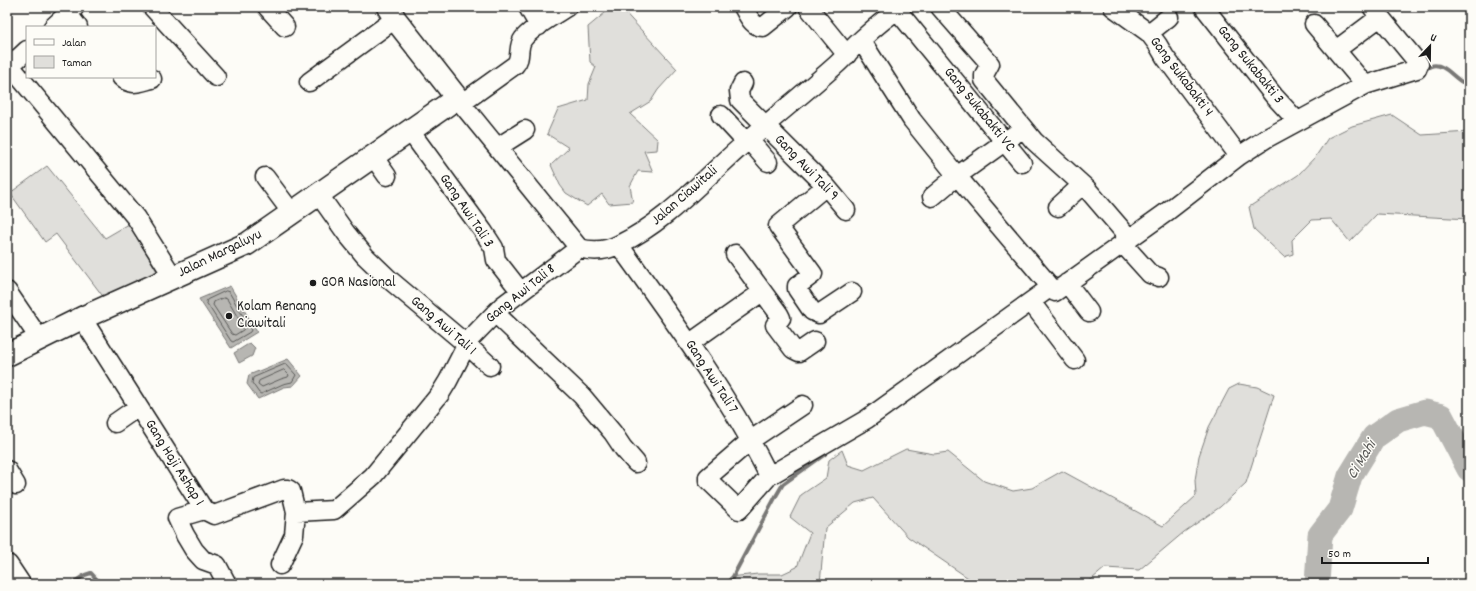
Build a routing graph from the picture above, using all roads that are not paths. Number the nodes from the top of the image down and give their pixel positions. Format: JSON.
{"nodes":[{"id":1,"x":152,"y":7,"type":"edge"},
{"id":2,"x":267,"y":7,"type":"edge"},
{"id":3,"x":528,"y":7,"type":"edge"},
{"id":4,"x":567,"y":7,"type":"edge"},
{"id":5,"x":743,"y":7,"type":"edge"},
{"id":6,"x":788,"y":7,"type":"edge"},
{"id":7,"x":808,"y":7,"type":"edge"},
{"id":8,"x":940,"y":7,"type":"edge"},
{"id":9,"x":1113,"y":7,"type":"edge"},
{"id":10,"x":1204,"y":7,"type":"edge"},
{"id":11,"x":900,"y":9,"type":"edge"},
{"id":12,"x":1376,"y":12,"type":"edge"},
{"id":13,"x":391,"y":13,"type":"edge"},
{"id":14,"x":74,"y":16,"type":"edge"},
{"id":15,"x":1169,"y":16,"type":"dead end"},
{"id":16,"x":1314,"y":24,"type":"dead end"},
{"id":17,"x":55,"y":26,"type":"edge"},
{"id":18,"x":539,"y":26,"type":"junction"},
{"id":19,"x":285,"y":27,"type":"dead end"},
{"id":20,"x":1149,"y":33,"type":"junction"},
{"id":21,"x":861,"y":40,"type":"junction"},
{"id":22,"x":1336,"y":50,"type":"junction"},
{"id":23,"x":26,"y":51,"type":"edge"},
{"id":24,"x":847,"y":55,"type":"junction"},
{"id":25,"x":8,"y":64,"type":"edge"},
{"id":26,"x":216,"y":77,"type":"dead end"},
{"id":27,"x":122,"y":78,"type":"edge"},
{"id":28,"x":152,"y":78,"type":"dead end"},
{"id":29,"x":309,"y":82,"type":"dead end"},
{"id":30,"x":743,"y":83,"type":"dead end"},
{"id":31,"x":1365,"y":85,"type":"junction"},
{"id":32,"x":460,"y":101,"type":"junction"},
{"id":33,"x":721,"y":116,"type":"dead end"},
{"id":34,"x":1298,"y":122,"type":"junction"},
{"id":35,"x":765,"y":125,"type":"junction"},
{"id":36,"x":1024,"y":128,"type":"junction"},
{"id":37,"x":525,"y":130,"type":"dead end"},
{"id":38,"x":410,"y":131,"type":"junction"},
{"id":39,"x":747,"y":141,"type":"junction"},
{"id":40,"x":1005,"y":142,"type":"junction"},
{"id":41,"x":498,"y":147,"type":"junction"},
{"id":42,"x":374,"y":156,"type":"junction"},
{"id":43,"x":1239,"y":156,"type":"junction"},
{"id":44,"x":768,"y":162,"type":"dead end"},
{"id":45,"x":1022,"y":162,"type":"dead end"},
{"id":46,"x":387,"y":176,"type":"dead end"},
{"id":47,"x":957,"y":176,"type":"junction"},
{"id":48,"x":265,"y":177,"type":"dead end"},
{"id":49,"x":1082,"y":185,"type":"junction"},
{"id":50,"x":826,"y":186,"type":"junction"},
{"id":51,"x":319,"y":194,"type":"junction"},
{"id":52,"x":932,"y":197,"type":"dead end"},
{"id":53,"x":1058,"y":207,"type":"dead end"},
{"id":54,"x":846,"y":210,"type":"dead end"},
{"id":55,"x":292,"y":213,"type":"junction"},
{"id":56,"x":1127,"y":242,"type":"junction"},
{"id":57,"x":619,"y":245,"type":"junction"},
{"id":58,"x":579,"y":248,"type":"junction"},
{"id":59,"x":735,"y":254,"type":"dead end"},
{"id":60,"x":1159,"y":276,"type":"dead end"},
{"id":61,"x":173,"y":277,"type":"junction"},
{"id":62,"x":1059,"y":285,"type":"junction"},
{"id":63,"x":7,"y":291,"type":"edge"},
{"id":64,"x":521,"y":292,"type":"junction"},
{"id":65,"x":762,"y":292,"type":"junction"},
{"id":66,"x":852,"y":292,"type":"dead end"},
{"id":67,"x":803,"y":298,"type":"junction"},
{"id":68,"x":1031,"y":302,"type":"junction"},
{"id":69,"x":1089,"y":312,"type":"dead end"},
{"id":70,"x":495,"y":313,"type":"junction"},
{"id":71,"x":779,"y":314,"type":"junction"},
{"id":72,"x":82,"y":318,"type":"junction"},
{"id":73,"x":38,"y":338,"type":"junction"},
{"id":74,"x":815,"y":341,"type":"dead end"},
{"id":75,"x":690,"y":343,"type":"junction"},
{"id":76,"x":466,"y":344,"type":"junction"},
{"id":77,"x":7,"y":355,"type":"edge"},
{"id":78,"x":1076,"y":360,"type":"dead end"},
{"id":79,"x":490,"y":366,"type":"dead end"},
{"id":80,"x":803,"y":405,"type":"dead end"},
{"id":81,"x":138,"y":407,"type":"junction"},
{"id":82,"x":115,"y":423,"type":"dead end"},
{"id":83,"x":751,"y":440,"type":"junction"},
{"id":84,"x":636,"y":463,"type":"dead end"},
{"id":85,"x":7,"y":470,"type":"edge"},
{"id":86,"x":769,"y":476,"type":"junction"},
{"id":87,"x":16,"y":485,"type":"dead end"},
{"id":88,"x":204,"y":510,"type":"junction"},
{"id":89,"x":296,"y":512,"type":"junction"},
{"id":90,"x":280,"y":565,"type":"dead end"},
{"id":91,"x":7,"y":566,"type":"edge"},
{"id":92,"x":7,"y":579,"type":"edge"},
{"id":93,"x":12,"y":584,"type":"edge"},
{"id":94,"x":19,"y":584,"type":"edge"},
{"id":95,"x":227,"y":584,"type":"edge"}],
"edges":[{"from":1,"to":26,"type":"street"},
{"from":2,"to":19,"type":"street"},
{"from":3,"to":18,"type":"street"},
{"from":4,"to":18,"type":"street"},
{"from":5,"to":6,"type":"street"},
{"from":7,"to":24,"type":"street"},
{"from":8,"to":36,"type":"street"},
{"from":9,"to":20,"type":"street","name":"Gang Sukabakti 4"},
{"from":10,"to":34,"type":"street","name":"Gang Sukabakti 3"},
{"from":11,"to":21,"type":"street","name":"Jalan Ciawitali"},
{"from":11,"to":40,"type":"street","name":"Gang Sukabakti VC"},
{"from":12,"to":22,"type":"street"},
{"from":12,"to":31,"type":"street"},
{"from":13,"to":29,"type":"street"},
{"from":13,"to":32,"type":"main road"},
{"from":14,"to":17,"type":"street"},
{"from":15,"to":20,"type":"street"},
{"from":16,"to":22,"type":"street"},
{"from":18,"to":32,"type":"street"},
{"from":20,"to":43,"type":"street","name":"Gang Sukabakti 4"},
{"from":21,"to":24,"type":"street","name":"Jalan Ciawitali"},
{"from":21,"to":47,"type":"street"},
{"from":22,"to":31,"type":"street"},
{"from":23,"to":25,"type":"street"},
{"from":24,"to":35,"type":"street","name":"Jalan Ciawitali"},
{"from":25,"to":61,"type":"street"},
{"from":27,"to":28,"type":"street"},
{"from":30,"to":35,"type":"street","name":"Gang Awi Tali 9"},
{"from":31,"to":34,"type":"street"},
{"from":32,"to":38,"type":"main road","name":"Jalan Margaluyu"},
{"from":32,"to":41,"type":"street"},
{"from":33,"to":39,"type":"street"},
{"from":34,"to":43,"type":"street"},
{"from":35,"to":39,"type":"street","name":"Jalan Ciawitali"},
{"from":35,"to":50,"type":"street","name":"Gang Awi Tali 9"},
{"from":36,"to":40,"type":"street"},
{"from":36,"to":49,"type":"street"},
{"from":37,"to":41,"type":"street"},
{"from":38,"to":42,"type":"main road","name":"Jalan Margaluyu"},
{"from":38,"to":64,"type":"street","name":"Gang Awi Tali 3"},
{"from":39,"to":44,"type":"street"},
{"from":39,"to":57,"type":"street","name":"Jalan Ciawitali"},
{"from":40,"to":45,"type":"street","name":"Gang Sukabakti VC"},
{"from":40,"to":47,"type":"street"},
{"from":41,"to":58,"type":"street"},
{"from":42,"to":46,"type":"street"},
{"from":42,"to":51,"type":"main road","name":"Jalan Margaluyu"},
{"from":43,"to":56,"type":"street"},
{"from":47,"to":52,"type":"street"},
{"from":47,"to":62,"type":"street"},
{"from":48,"to":55,"type":"street"},
{"from":49,"to":53,"type":"street"},
{"from":49,"to":56,"type":"street"},
{"from":50,"to":54,"type":"street","name":"Gang Awi Tali 9"},
{"from":50,"to":67,"type":"street"},
{"from":51,"to":55,"type":"main road","name":"Jalan Margaluyu"},
{"from":51,"to":76,"type":"street","name":"Gang Awi Tali 1"},
{"from":55,"to":61,"type":"main road","name":"Jalan Margaluyu"},
{"from":56,"to":60,"type":"street"},
{"from":56,"to":62,"type":"street"},
{"from":57,"to":58,"type":"street","name":"Jalan Ciawitali"},
{"from":57,"to":75,"type":"street","name":"Gang Awi Tali 7"},
{"from":58,"to":64,"type":"street","name":"Gang Awi Tali 8"},
{"from":59,"to":65,"type":"street"},
{"from":61,"to":72,"type":"main road","name":"Jalan Margaluyu"},
{"from":62,"to":68,"type":"street"},
{"from":62,"to":69,"type":"street"},
{"from":63,"to":73,"type":"street"},
{"from":64,"to":70,"type":"street","name":"Gang Awi Tali 8"},
{"from":65,"to":71,"type":"street"},
{"from":65,"to":75,"type":"street"},
{"from":66,"to":67,"type":"street"},
{"from":67,"to":71,"type":"street"},
{"from":68,"to":78,"type":"street"},
{"from":68,"to":86,"type":"street"},
{"from":70,"to":76,"type":"street","name":"Gang Awi Tali 8"},
{"from":70,"to":84,"type":"street"},
{"from":71,"to":74,"type":"street"},
{"from":72,"to":73,"type":"main road","name":"Jalan Margaluyu"},
{"from":72,"to":81,"type":"street","name":"Gang Haji Ashap 1"},
{"from":73,"to":77,"type":"main road","name":"Jalan Margaluyu"},
{"from":75,"to":83,"type":"street","name":"Gang Awi Tali 7"},
{"from":76,"to":79,"type":"street","name":"Gang Awi Tali 1"},
{"from":76,"to":89,"type":"street","name":"Gang Awi Tali 8"},
{"from":80,"to":83,"type":"street"},
{"from":81,"to":82,"type":"street"},
{"from":81,"to":88,"type":"street","name":"Gang Haji Ashap 1"},
{"from":83,"to":86,"type":"street","name":"Gang Awi Tali 7"},
{"from":83,"to":86,"type":"street"},
{"from":85,"to":87,"type":"street"},
{"from":88,"to":89,"type":"street","name":"Gang Haji Ashap 1"},
{"from":88,"to":95,"type":"street"},
{"from":89,"to":90,"type":"street"},
{"from":91,"to":94,"type":"main road"},
{"from":92,"to":93,"type":"main road"}]}
